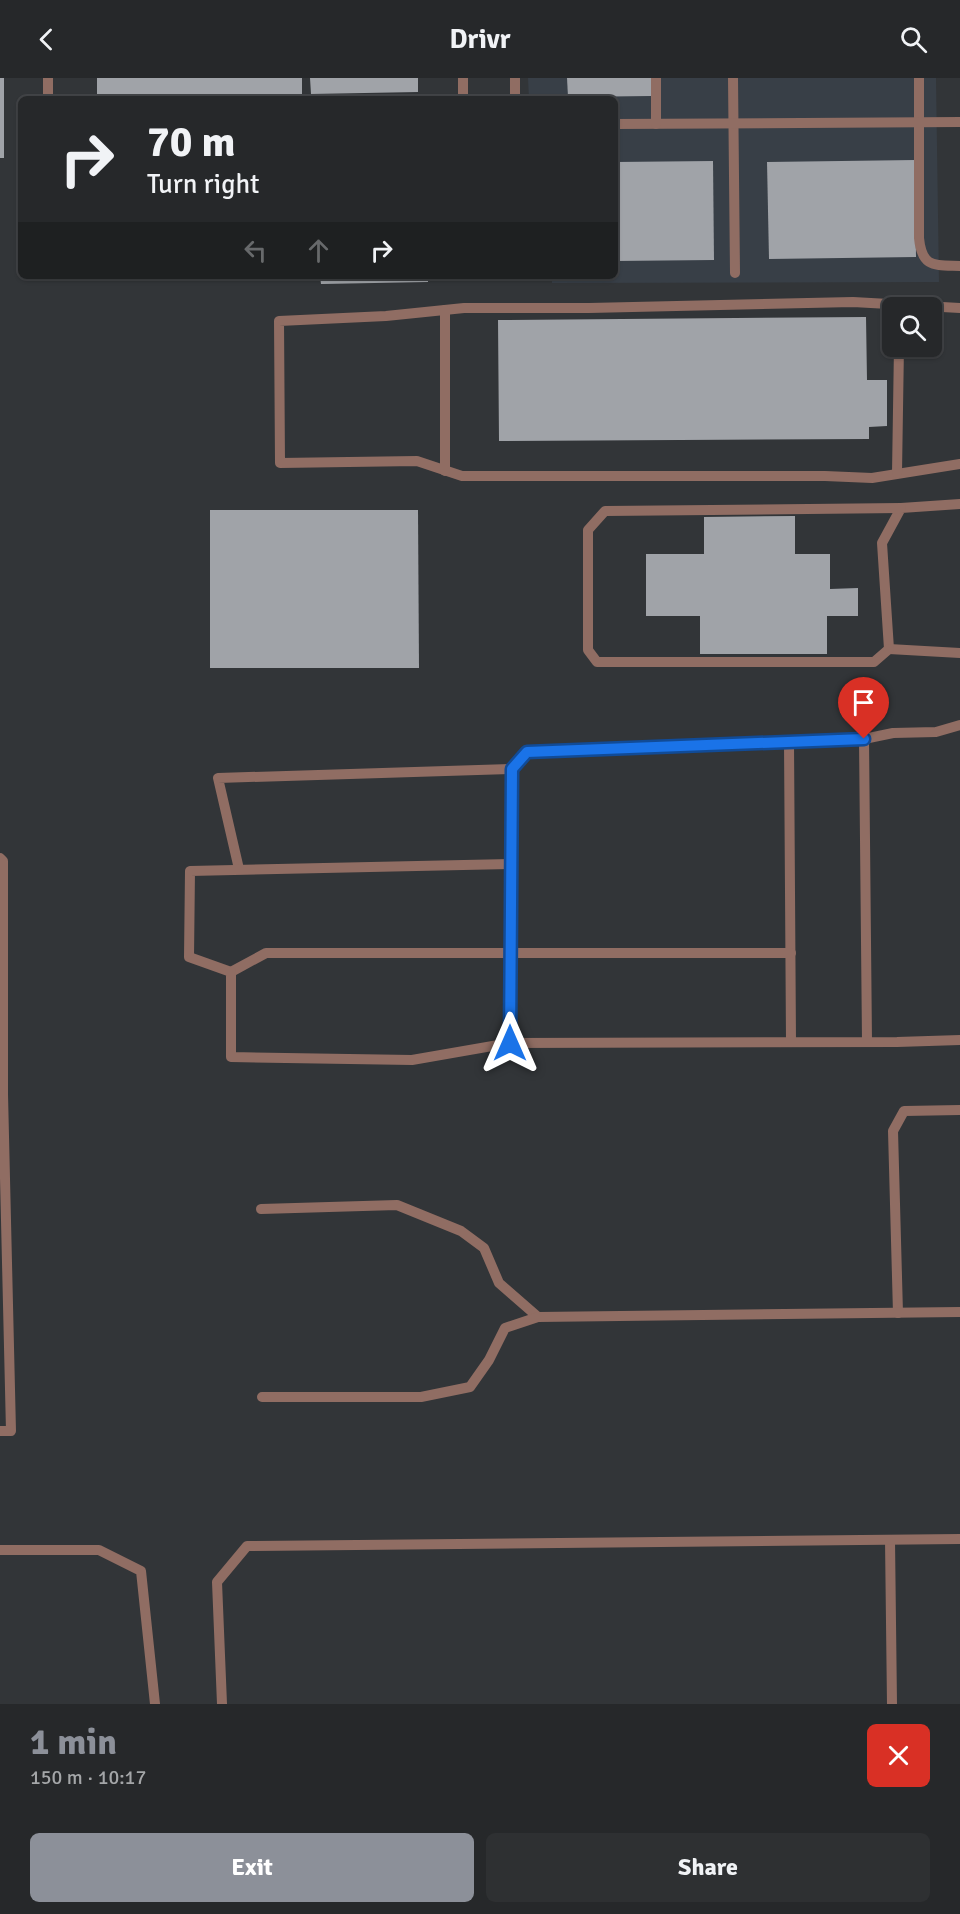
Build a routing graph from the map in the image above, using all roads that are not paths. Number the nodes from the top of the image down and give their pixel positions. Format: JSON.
{"nodes":[{"id":1,"x":48,"y":78,"type":"edge"},
{"id":2,"x":463,"y":78,"type":"edge"},
{"id":3,"x":515,"y":78,"type":"edge"},
{"id":4,"x":656,"y":78,"type":"edge"},
{"id":5,"x":733,"y":78,"type":"edge"},
{"id":6,"x":920,"y":78,"type":"edge"},
{"id":7,"x":48,"y":96,"type":"edge"},
{"id":8,"x":463,"y":96,"type":"edge"},
{"id":9,"x":515,"y":96,"type":"edge"},
{"id":10,"x":920,"y":122,"type":"junction"},
{"id":11,"x":960,"y":122,"type":"edge"},
{"id":12,"x":733,"y":123,"type":"junction"},
{"id":13,"x":618,"y":124,"type":"edge"},
{"id":14,"x":656,"y":124,"type":"junction"},
{"id":15,"x":960,"y":266,"type":"edge"},
{"id":16,"x":735,"y":273,"type":"dead end"},
{"id":17,"x":882,"y":305,"type":"edge"},
{"id":18,"x":942,"y":307,"type":"edge"},
{"id":19,"x":960,"y":308,"type":"edge"},
{"id":20,"x":445,"y":310,"type":"junction"},
{"id":21,"x":899,"y":357,"type":"edge"},
{"id":22,"x":960,"y":464,"type":"edge"},
{"id":23,"x":445,"y":471,"type":"junction"},
{"id":24,"x":897,"y":473,"type":"junction"},
{"id":25,"x":960,"y":504,"type":"edge"},
{"id":26,"x":901,"y":508,"type":"junction"},
{"id":27,"x":889,"y":649,"type":"junction"},
{"id":28,"x":960,"y":653,"type":"edge"},
{"id":29,"x":960,"y":725,"type":"edge"},
{"id":30,"x":864,"y":739,"type":"junction"},
{"id":31,"x":789,"y":742,"type":"junction"},
{"id":32,"x":512,"y":769,"type":"junction"},
{"id":33,"x":0,"y":858,"type":"edge"},
{"id":34,"x":511,"y":864,"type":"junction"},
{"id":35,"x":239,"y":869,"type":"junction"},
{"id":36,"x":511,"y":952,"type":"junction"},
{"id":37,"x":790,"y":953,"type":"junction"},
{"id":38,"x":231,"y":972,"type":"junction"},
{"id":39,"x":2,"y":1019,"type":"edge"},
{"id":40,"x":960,"y":1040,"type":"edge"},
{"id":41,"x":791,"y":1042,"type":"junction"},
{"id":42,"x":867,"y":1042,"type":"junction"},
{"id":43,"x":510,"y":1043,"type":"junction"},
{"id":44,"x":960,"y":1110,"type":"edge"},
{"id":45,"x":2,"y":1121,"type":"edge"},
{"id":46,"x":261,"y":1209,"type":"dead end"},
{"id":47,"x":960,"y":1312,"type":"edge"},
{"id":48,"x":898,"y":1313,"type":"junction"},
{"id":49,"x":538,"y":1317,"type":"junction"},
{"id":50,"x":262,"y":1397,"type":"dead end"},
{"id":51,"x":0,"y":1431,"type":"edge"},
{"id":52,"x":960,"y":1539,"type":"edge"},
{"id":53,"x":890,"y":1540,"type":"junction"},
{"id":54,"x":0,"y":1550,"type":"edge"},
{"id":55,"x":155,"y":1704,"type":"edge"},
{"id":56,"x":222,"y":1704,"type":"edge"},
{"id":57,"x":892,"y":1704,"type":"edge"}],
"edges":[{"from":1,"to":7,"type":"lane"},
{"from":2,"to":8,"type":"lane"},
{"from":3,"to":9,"type":"lane"},
{"from":4,"to":14,"type":"lane"},
{"from":5,"to":12,"type":"lane"},
{"from":6,"to":10,"type":"lane"},
{"from":10,"to":11,"type":"lane"},
{"from":10,"to":12,"type":"lane"},
{"from":10,"to":15,"type":"lane"},
{"from":12,"to":14,"type":"lane"},
{"from":12,"to":16,"type":"lane"},
{"from":13,"to":14,"type":"lane"},
{"from":17,"to":20,"type":"lane"},
{"from":18,"to":19,"type":"lane"},
{"from":20,"to":23,"type":"lane"},
{"from":20,"to":23,"type":"lane"},
{"from":21,"to":24,"type":"lane"},
{"from":22,"to":24,"type":"lane"},
{"from":23,"to":24,"type":"lane"},
{"from":25,"to":26,"type":"lane"},
{"from":26,"to":27,"type":"lane"},
{"from":26,"to":27,"type":"lane"},
{"from":27,"to":28,"type":"lane"},
{"from":29,"to":30,"type":"lane"},
{"from":30,"to":31,"type":"lane"},
{"from":30,"to":42,"type":"lane"},
{"from":31,"to":32,"type":"lane"},
{"from":31,"to":37,"type":"lane"},
{"from":32,"to":34,"type":"lane"},
{"from":32,"to":35,"type":"lane"},
{"from":33,"to":39,"type":"lane"},
{"from":34,"to":35,"type":"lane"},
{"from":34,"to":36,"type":"lane"},
{"from":35,"to":38,"type":"lane"},
{"from":36,"to":37,"type":"lane"},
{"from":36,"to":38,"type":"lane"},
{"from":36,"to":43,"type":"lane"},
{"from":37,"to":41,"type":"lane"},
{"from":38,"to":43,"type":"lane"},
{"from":39,"to":45,"type":"lane"},
{"from":40,"to":42,"type":"lane"},
{"from":41,"to":42,"type":"lane"},
{"from":41,"to":43,"type":"lane"},
{"from":44,"to":48,"type":"lane"},
{"from":45,"to":51,"type":"lane"},
{"from":46,"to":49,"type":"lane"},
{"from":47,"to":48,"type":"lane"},
{"from":48,"to":49,"type":"lane"},
{"from":49,"to":50,"type":"lane"},
{"from":52,"to":53,"type":"lane"},
{"from":53,"to":56,"type":"lane"},
{"from":53,"to":57,"type":"lane"},
{"from":54,"to":55,"type":"lane"}]}
